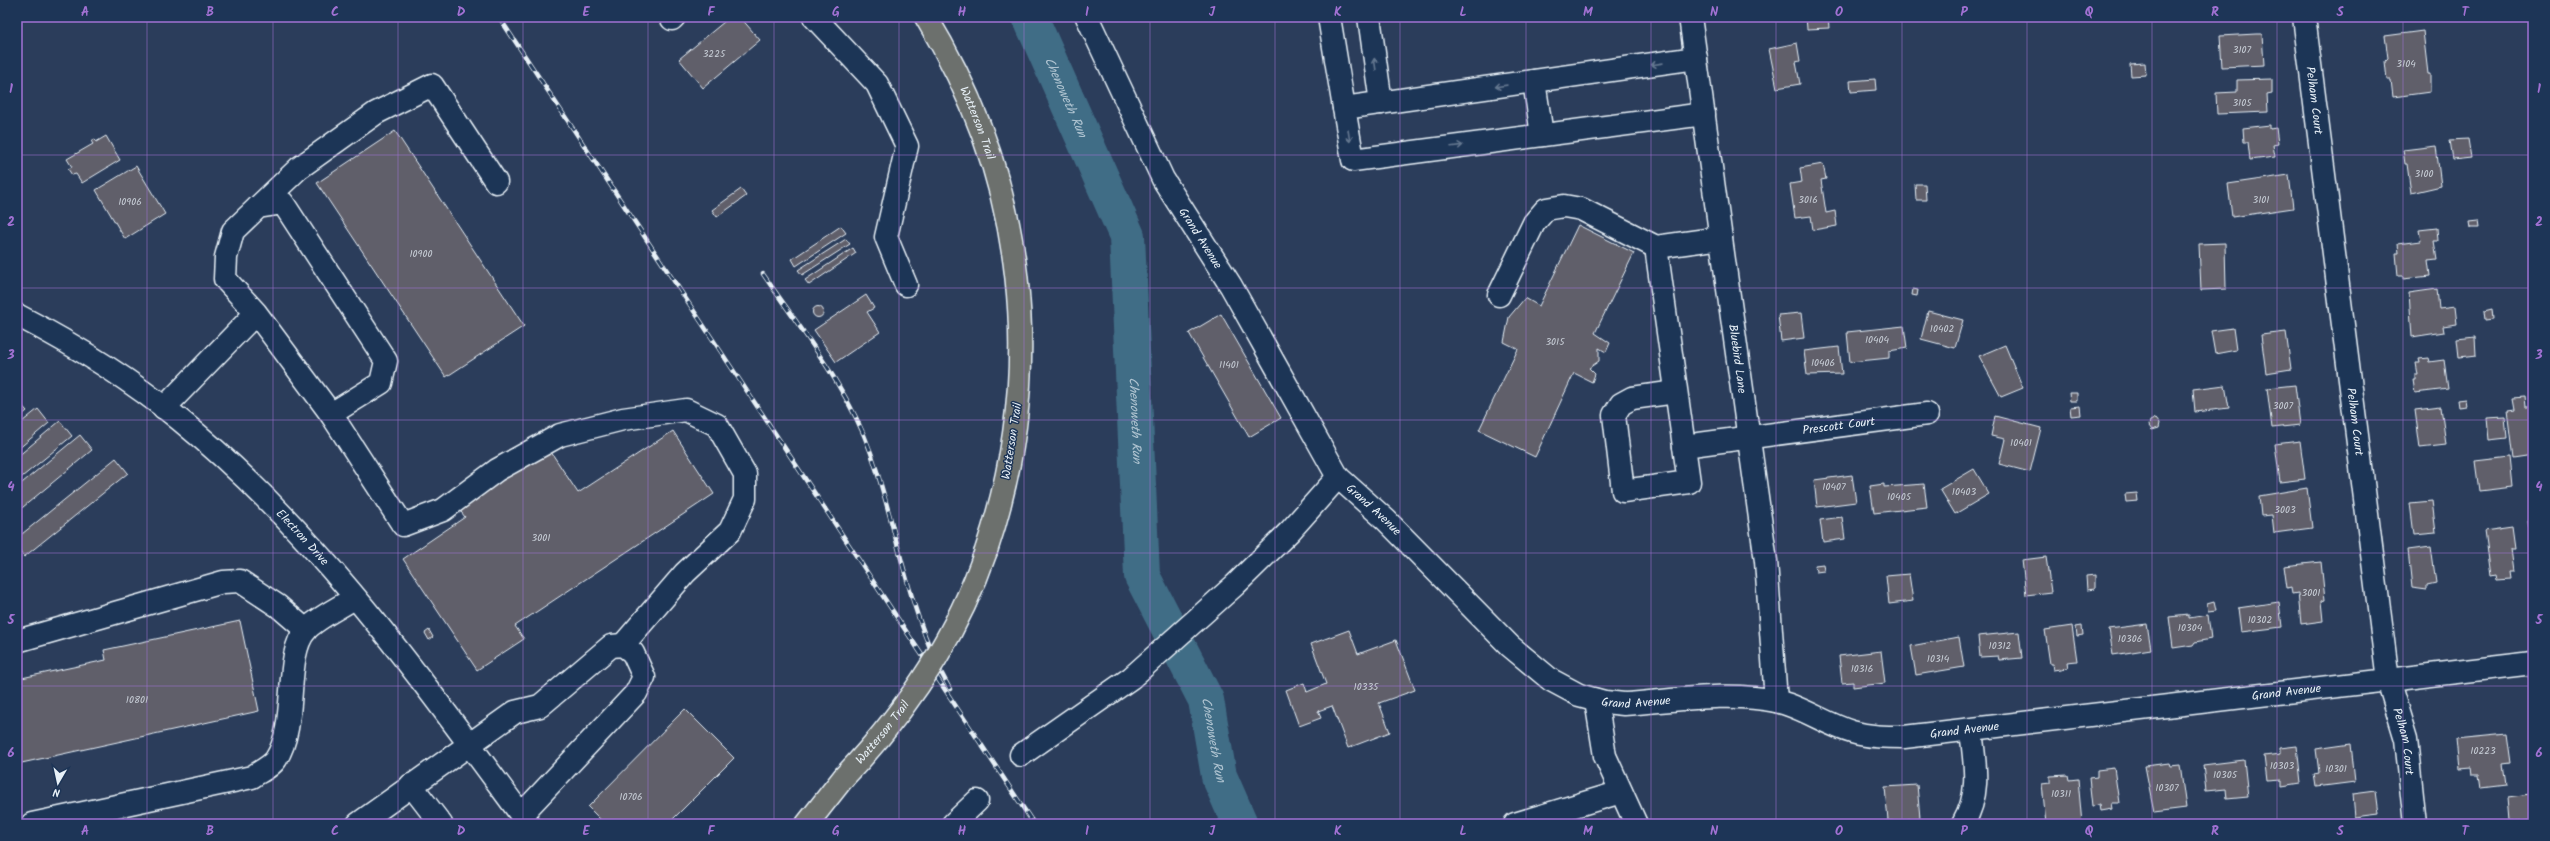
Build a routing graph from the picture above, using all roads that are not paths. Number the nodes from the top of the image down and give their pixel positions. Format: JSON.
{"nodes":[{"id":1,"x":814,"y":17,"type":"edge"},
{"id":2,"x":926,"y":17,"type":"edge"},
{"id":3,"x":1087,"y":17,"type":"edge"},
{"id":4,"x":1329,"y":17,"type":"edge"},
{"id":5,"x":1369,"y":17,"type":"edge"},
{"id":6,"x":1690,"y":17,"type":"edge"},
{"id":7,"x":2304,"y":17,"type":"edge"},
{"id":8,"x":1696,"y":58,"type":"junction"},
{"id":9,"x":1534,"y":81,"type":"junction"},
{"id":10,"x":1381,"y":103,"type":"junction"},
{"id":11,"x":1344,"y":108,"type":"junction"},
{"id":12,"x":1704,"y":114,"type":"junction"},
{"id":13,"x":1542,"y":135,"type":"junction"},
{"id":14,"x":496,"y":182,"type":"dead end"},
{"id":15,"x":258,"y":207,"type":"junction"},
{"id":16,"x":1722,"y":238,"type":"junction"},
{"id":17,"x":1656,"y":247,"type":"junction"},
{"id":18,"x":906,"y":285,"type":"dead end"},
{"id":19,"x":1499,"y":295,"type":"dead end"},
{"id":20,"x":256,"y":313,"type":"junction"},
{"id":21,"x":17,"y":315,"type":"edge"},
{"id":22,"x":1676,"y":392,"type":"junction"},
{"id":23,"x":164,"y":408,"type":"junction"},
{"id":24,"x":331,"y":414,"type":"junction"},
{"id":25,"x":1927,"y":414,"type":"dead end"},
{"id":26,"x":1750,"y":437,"type":"junction"},
{"id":27,"x":1684,"y":446,"type":"junction"},
{"id":28,"x":1338,"y":477,"type":"junction"},
{"id":29,"x":354,"y":598,"type":"junction"},
{"id":30,"x":306,"y":630,"type":"junction"},
{"id":31,"x":17,"y":641,"type":"edge"},
{"id":32,"x":623,"y":645,"type":"junction"},
{"id":33,"x":2533,"y":663,"type":"edge"},
{"id":34,"x":2388,"y":680,"type":"junction"},
{"id":35,"x":1596,"y":700,"type":"junction"},
{"id":36,"x":1776,"y":701,"type":"junction"},
{"id":37,"x":1971,"y":731,"type":"junction"},
{"id":38,"x":468,"y":744,"type":"junction"},
{"id":39,"x":1021,"y":755,"type":"dead end"},
{"id":40,"x":410,"y":785,"type":"junction"},
{"id":41,"x":1621,"y":792,"type":"junction"},
{"id":42,"x":977,"y":801,"type":"dead end"},
{"id":43,"x":524,"y":820,"type":"edge"},
{"id":44,"x":32,"y":824,"type":"edge"},
{"id":45,"x":358,"y":824,"type":"edge"},
{"id":46,"x":441,"y":824,"type":"edge"},
{"id":47,"x":807,"y":824,"type":"edge"},
{"id":48,"x":952,"y":824,"type":"edge"},
{"id":49,"x":1515,"y":824,"type":"edge"},
{"id":50,"x":1636,"y":824,"type":"edge"},
{"id":51,"x":1963,"y":824,"type":"edge"},
{"id":52,"x":2415,"y":824,"type":"edge"}],
"edges":[{"from":1,"to":18,"type":"street"},
{"from":2,"to":47,"type":"main road","name":"Watterson Trail","bridge":true},
{"from":3,"to":28,"type":"street","name":"Grand Avenue"},
{"from":4,"to":11,"type":"street"},
{"from":10,"to":5,"type":"street","one_way":true},
{"from":6,"to":8,"type":"street","name":"Bluebird Lane"},
{"from":7,"to":34,"type":"street","name":"Pelham Court"},
{"from":8,"to":9,"type":"street","one_way":true},
{"from":8,"to":12,"type":"street","name":"Bluebird Lane"},
{"from":9,"to":10,"type":"street","one_way":true},
{"from":9,"to":13,"type":"street"},
{"from":10,"to":11,"type":"street"},
{"from":11,"to":13,"type":"street","one_way":true},
{"from":12,"to":13,"type":"street"},
{"from":12,"to":16,"type":"street","name":"Bluebird Lane"},
{"from":14,"to":15,"type":"street"},
{"from":15,"to":20,"type":"street"},
{"from":15,"to":24,"type":"street"},
{"from":16,"to":17,"type":"street"},
{"from":16,"to":26,"type":"street","name":"Bluebird Lane"},
{"from":17,"to":19,"type":"street"},
{"from":17,"to":22,"type":"street"},
{"from":20,"to":23,"type":"street"},
{"from":20,"to":24,"type":"street"},
{"from":21,"to":23,"type":"street","name":"Electron Drive"},
{"from":22,"to":27,"type":"street"},
{"from":22,"to":27,"type":"street"},
{"from":23,"to":29,"type":"street","name":"Electron Drive"},
{"from":24,"to":32,"type":"street"},
{"from":25,"to":26,"type":"street","name":"Prescott Court"},
{"from":26,"to":27,"type":"street","name":"Prescott Court"},
{"from":26,"to":36,"type":"street","name":"Bluebird Lane"},
{"from":28,"to":35,"type":"street","name":"Grand Avenue"},
{"from":28,"to":39,"type":"street"},
{"from":29,"to":30,"type":"street"},
{"from":29,"to":38,"type":"street","name":"Electron Drive"},
{"from":30,"to":31,"type":"street"},
{"from":30,"to":44,"type":"street"},
{"from":32,"to":38,"type":"street"},
{"from":32,"to":43,"type":"street"},
{"from":33,"to":34,"type":"street","name":"Grand Avenue"},
{"from":34,"to":37,"type":"street","name":"Grand Avenue"},
{"from":34,"to":52,"type":"street","name":"Pelham Court"},
{"from":35,"to":36,"type":"street","name":"Grand Avenue"},
{"from":35,"to":41,"type":"street"},
{"from":36,"to":37,"type":"street","name":"Grand Avenue"},
{"from":37,"to":51,"type":"street"},
{"from":38,"to":40,"type":"street"},
{"from":38,"to":43,"type":"street","name":"Electron Drive"},
{"from":40,"to":45,"type":"street"},
{"from":40,"to":46,"type":"street"},
{"from":41,"to":49,"type":"street"},
{"from":41,"to":50,"type":"street"},
{"from":42,"to":48,"type":"street"}]}
